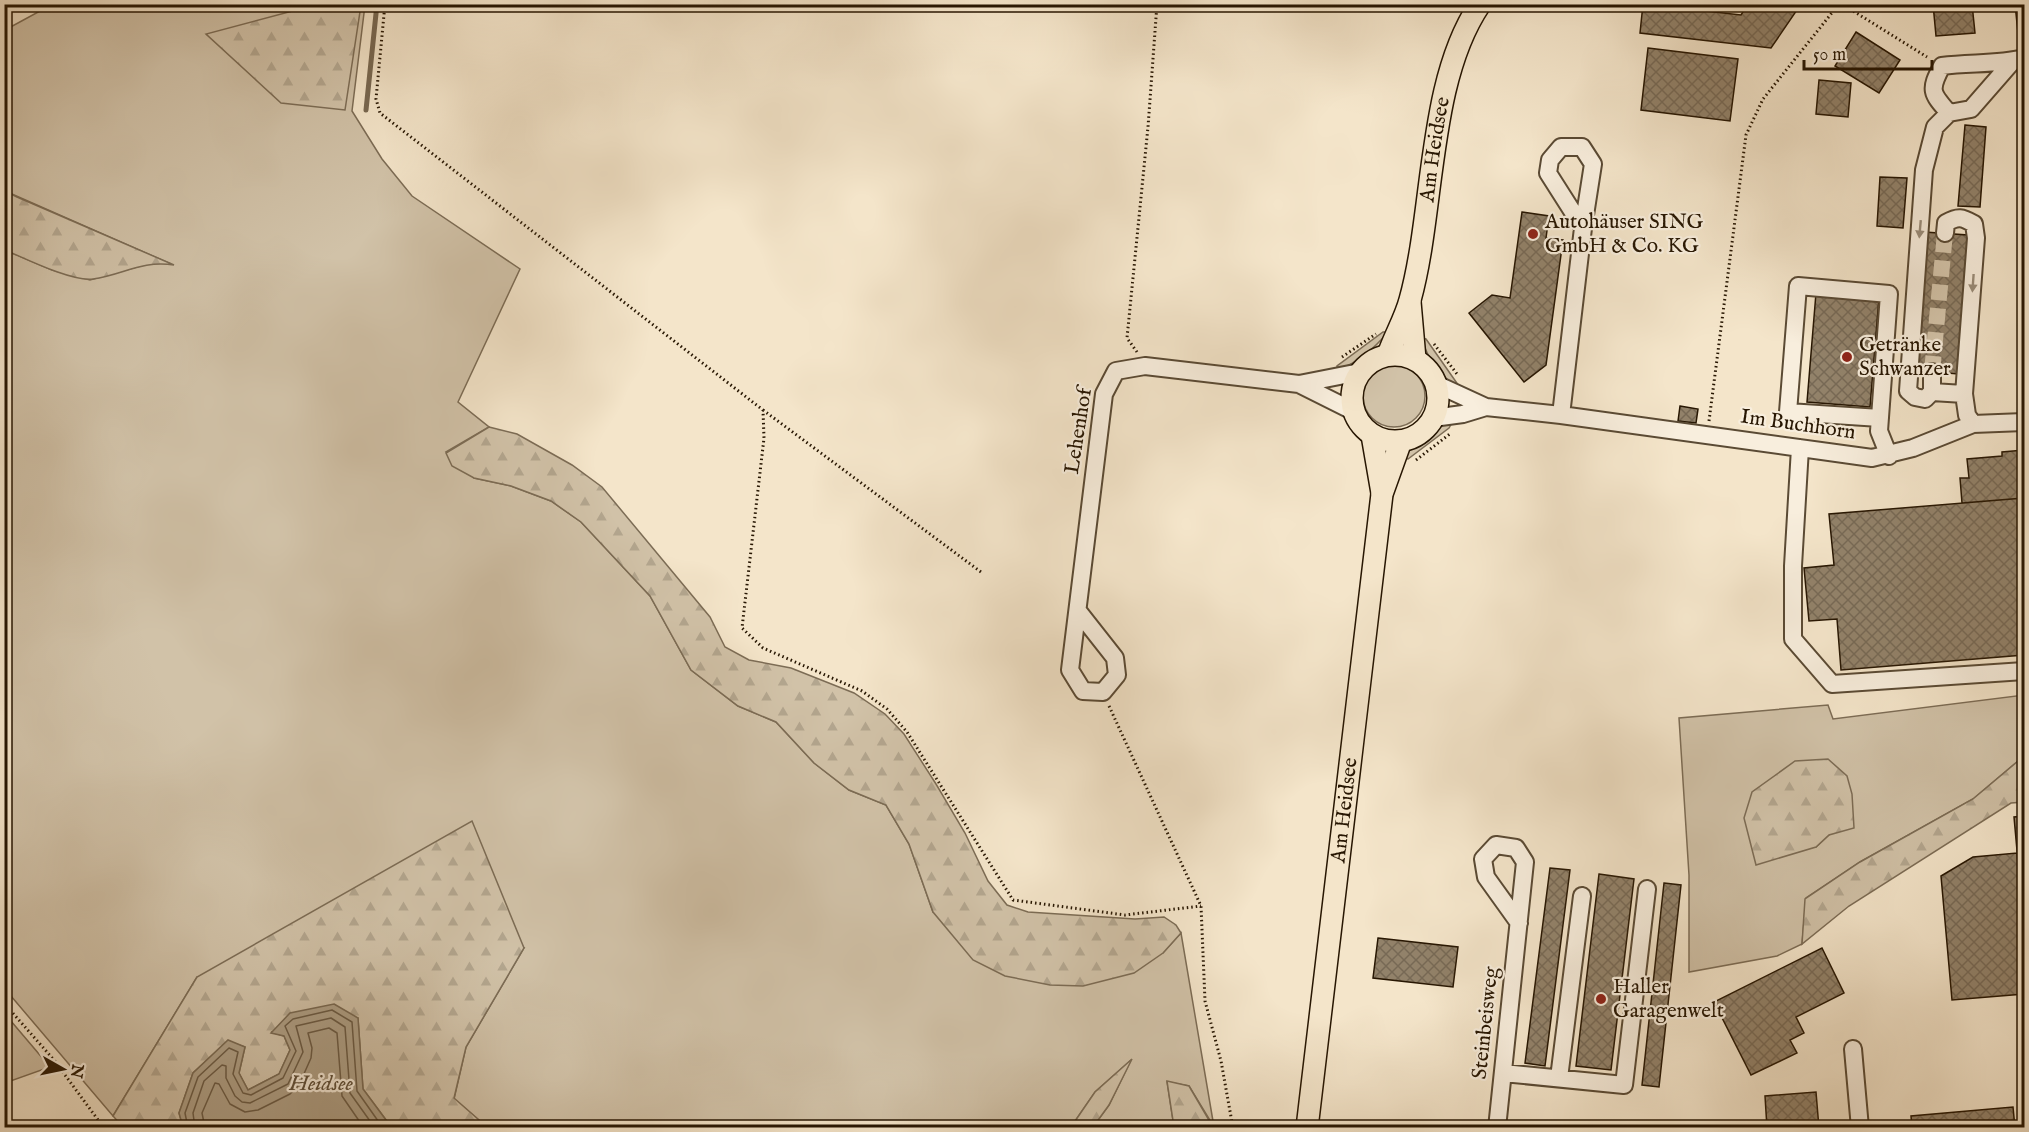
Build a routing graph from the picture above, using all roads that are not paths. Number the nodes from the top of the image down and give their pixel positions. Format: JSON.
{"nodes":[{"id":1,"x":1480,"y":4,"type":"edge"},
{"id":2,"x":2018,"y":60,"type":"edge"},
{"id":3,"x":1948,"y":113,"type":"junction"},
{"id":4,"x":1583,"y":228,"type":"dead end"},
{"id":5,"x":1945,"y":233,"type":"dead end"},
{"id":6,"x":1410,"y":302,"type":"junction"},
{"id":7,"x":1388,"y":355,"type":"junction"},
{"id":8,"x":1415,"y":359,"type":"junction"},
{"id":9,"x":1360,"y":372,"type":"junction"},
{"id":10,"x":1932,"y":372,"type":"tunnel mouth"},
{"id":11,"x":1299,"y":384,"type":"junction"},
{"id":12,"x":1436,"y":384,"type":"junction"},
{"id":13,"x":1932,"y":392,"type":"junction"},
{"id":14,"x":1964,"y":394,"type":"junction"},
{"id":15,"x":1486,"y":407,"type":"junction"},
{"id":16,"x":1353,"y":411,"type":"junction"},
{"id":17,"x":1561,"y":415,"type":"junction"},
{"id":18,"x":1433,"y":418,"type":"junction"},
{"id":19,"x":1880,"y":418,"type":"junction"},
{"id":20,"x":2025,"y":422,"type":"edge"},
{"id":21,"x":1973,"y":424,"type":"junction"},
{"id":22,"x":1372,"y":435,"type":"junction"},
{"id":23,"x":1401,"y":441,"type":"junction"},
{"id":24,"x":1800,"y":448,"type":"junction"},
{"id":25,"x":1889,"y":456,"type":"junction"},
{"id":26,"x":1382,"y":494,"type":"junction"},
{"id":27,"x":1078,"y":611,"type":"junction"},
{"id":28,"x":2025,"y":671,"type":"edge"},
{"id":29,"x":1647,"y":889,"type":"dead end"},
{"id":30,"x":1582,"y":896,"type":"dead end"},
{"id":31,"x":1519,"y":923,"type":"dead end"},
{"id":32,"x":1853,"y":1049,"type":"dead end"},
{"id":33,"x":1503,"y":1073,"type":"junction"},
{"id":34,"x":1559,"y":1078,"type":"junction"},
{"id":35,"x":1307,"y":1128,"type":"edge"},
{"id":36,"x":1497,"y":1128,"type":"edge"},
{"id":37,"x":1860,"y":1128,"type":"edge"}],
"edges":[{"from":1,"to":6,"type":"main road","name":"Am Heidsee"},
{"from":2,"to":3,"type":"street"},
{"from":2,"to":3,"type":"street"},
{"from":3,"to":13,"type":"street","one_way":true},
{"from":4,"to":17,"type":"street"},
{"from":5,"to":14,"type":"street","one_way":true},
{"from":6,"to":7,"type":"main road","name":"Am Heidsee"},
{"from":6,"to":8,"type":"main road","name":"Am Heidsee"},
{"from":7,"to":8,"type":"main road"},
{"from":7,"to":9,"type":"main road"},
{"from":8,"to":12,"type":"main road"},
{"from":9,"to":11,"type":"street","name":"Lehenhof"},
{"from":9,"to":16,"type":"main road"},
{"from":10,"to":13,"type":"street"},
{"from":11,"to":16,"type":"street","name":"Lehenhof"},
{"from":11,"to":27,"type":"street","name":"Lehenhof"},
{"from":12,"to":15,"type":"street","name":"Im Buchhorn"},
{"from":12,"to":18,"type":"main road"},
{"from":13,"to":14,"type":"street"},
{"from":14,"to":21,"type":"street"},
{"from":15,"to":17,"type":"street","name":"Im Buchhorn"},
{"from":15,"to":18,"type":"street","name":"Im Buchhorn"},
{"from":16,"to":22,"type":"main road"},
{"from":17,"to":24,"type":"street","name":"Im Buchhorn"},
{"from":18,"to":23,"type":"main road"},
{"from":19,"to":19,"type":"street"},
{"from":19,"to":25,"type":"street"},
{"from":20,"to":21,"type":"street","name":"Im Buchhorn"},
{"from":21,"to":25,"type":"street","name":"Im Buchhorn"},
{"from":22,"to":23,"type":"main road"},
{"from":22,"to":26,"type":"main road","name":"Am Heidsee"},
{"from":23,"to":26,"type":"main road","name":"Am Heidsee"},
{"from":24,"to":25,"type":"street","name":"Im Buchhorn"},
{"from":24,"to":28,"type":"street"},
{"from":26,"to":35,"type":"main road","name":"Am Heidsee"},
{"from":27,"to":27,"type":"street","name":"Lehenhof"},
{"from":29,"to":34,"type":"street"},
{"from":30,"to":34,"type":"street"},
{"from":31,"to":33,"type":"street","name":"Steinbeisweg"},
{"from":32,"to":37,"type":"street"},
{"from":33,"to":34,"type":"street"},
{"from":33,"to":36,"type":"street","name":"Steinbeisweg"}]}
